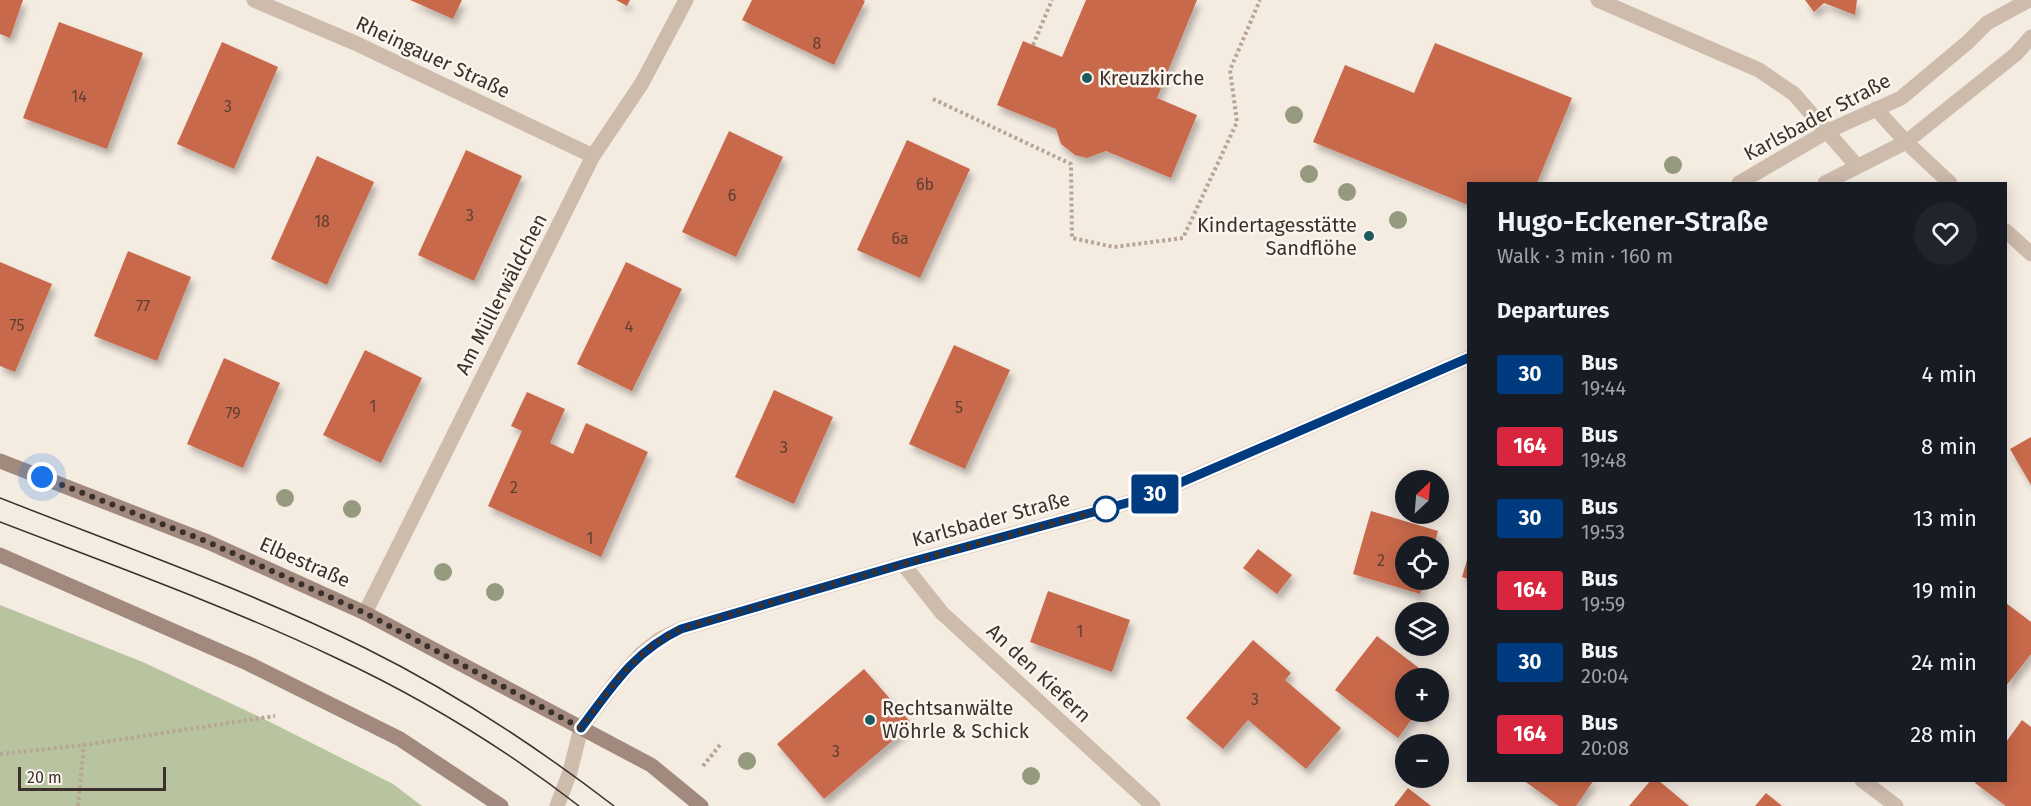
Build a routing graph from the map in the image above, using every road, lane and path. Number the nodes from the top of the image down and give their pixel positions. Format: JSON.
{"nodes":[{"id":1,"x":254,"y":0,"type":"edge"},
{"id":2,"x":686,"y":0,"type":"edge"},
{"id":3,"x":1053,"y":0,"type":"edge"},
{"id":4,"x":1260,"y":0,"type":"edge"},
{"id":5,"x":1598,"y":0,"type":"edge"},
{"id":6,"x":2029,"y":0,"type":"edge"},
{"id":7,"x":2031,"y":37,"type":"edge"},
{"id":8,"x":1033,"y":45,"type":"dead end"},
{"id":9,"x":933,"y":99,"type":"dead end"},
{"id":10,"x":1876,"y":109,"type":"junction"},
{"id":11,"x":1828,"y":131,"type":"junction"},
{"id":12,"x":1905,"y":142,"type":"junction"},
{"id":13,"x":593,"y":156,"type":"junction"},
{"id":14,"x":1857,"y":166,"type":"junction"},
{"id":15,"x":1740,"y":182,"type":"edge"},
{"id":16,"x":1827,"y":182,"type":"edge"},
{"id":17,"x":1949,"y":182,"type":"edge"},
{"id":18,"x":2007,"y":232,"type":"edge"},
{"id":19,"x":2031,"y":254,"type":"edge"},
{"id":20,"x":1467,"y":358,"type":"edge"},
{"id":21,"x":0,"y":460,"type":"edge"},
{"id":22,"x":0,"y":555,"type":"edge"},
{"id":23,"x":903,"y":564,"type":"junction"},
{"id":24,"x":365,"y":613,"type":"junction"},
{"id":25,"x":274,"y":716,"type":"dead end"},
{"id":26,"x":581,"y":728,"type":"junction"},
{"id":27,"x":84,"y":745,"type":"junction"},
{"id":28,"x":720,"y":745,"type":"dead end"},
{"id":29,"x":0,"y":754,"type":"edge"},
{"id":30,"x":702,"y":767,"type":"dead end"},
{"id":31,"x":1865,"y":782,"type":"edge"},
{"id":32,"x":559,"y":799,"type":"edge"},
{"id":33,"x":78,"y":806,"type":"edge"},
{"id":34,"x":501,"y":806,"type":"edge"},
{"id":35,"x":701,"y":806,"type":"edge"},
{"id":36,"x":1153,"y":806,"type":"edge"},
{"id":37,"x":1896,"y":806,"type":"edge"}],
"edges":[{"from":1,"to":13,"type":"street","name":"Rheingauer Straße"},
{"from":2,"to":13,"type":"street","name":"Am Müllerwäldchen"},
{"from":3,"to":8,"type":"path"},
{"from":4,"to":9,"type":"path"},
{"from":5,"to":11,"type":"street"},
{"from":6,"to":10,"type":"street","name":"Karlsbader Straße"},
{"from":7,"to":12,"type":"street"},
{"from":10,"to":11,"type":"street","name":"Karlsbader Straße"},
{"from":10,"to":12,"type":"street"},
{"from":11,"to":14,"type":"street"},
{"from":11,"to":15,"type":"street","name":"Karlsbader Straße"},
{"from":12,"to":14,"type":"street"},
{"from":12,"to":17,"type":"street"},
{"from":13,"to":24,"type":"street","name":"Am Müllerwäldchen"},
{"from":14,"to":16,"type":"street"},
{"from":18,"to":19,"type":"street"},
{"from":20,"to":23,"type":"street","name":"Karlsbader Straße"},
{"from":21,"to":24,"type":"main road","name":"Elbestraße"},
{"from":22,"to":34,"type":"main road"},
{"from":23,"to":26,"type":"street","name":"Karlsbader Straße"},
{"from":23,"to":36,"type":"street","name":"An den Kiefern"},
{"from":24,"to":26,"type":"main road","name":"Elbestraße"},
{"from":25,"to":27,"type":"path"},
{"from":26,"to":32,"type":"street"},
{"from":26,"to":35,"type":"main road","name":"Elbestraße"},
{"from":27,"to":29,"type":"path"},
{"from":27,"to":33,"type":"path"},
{"from":28,"to":30,"type":"path"},
{"from":31,"to":37,"type":"street"}]}
